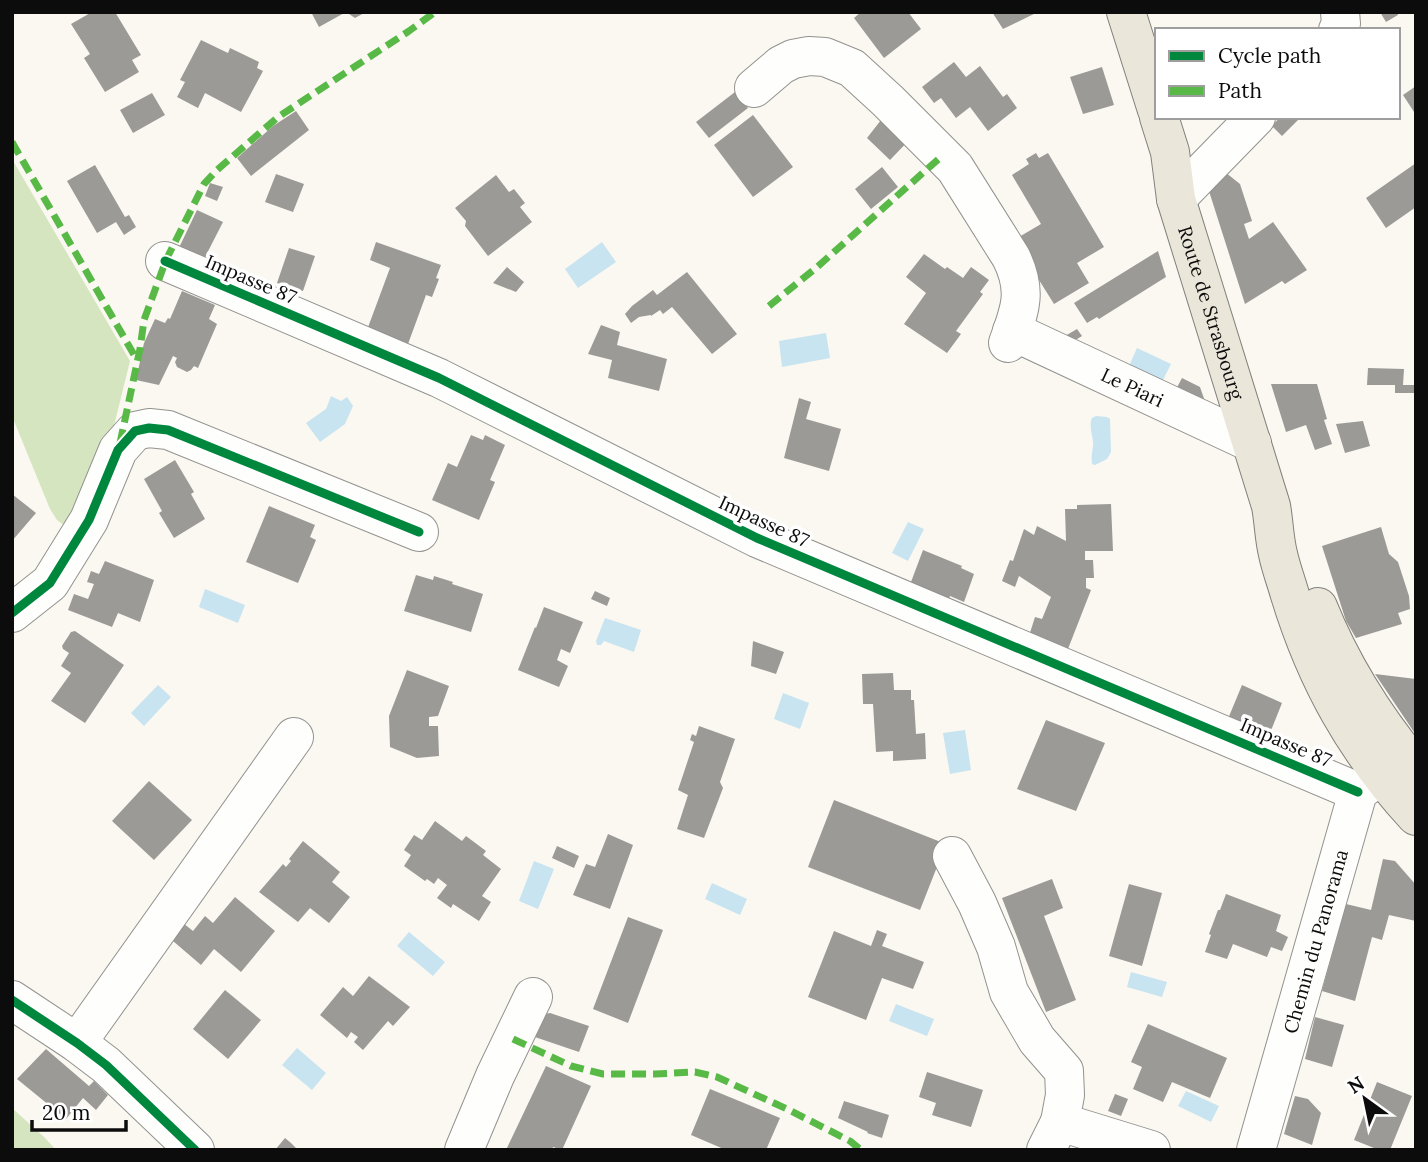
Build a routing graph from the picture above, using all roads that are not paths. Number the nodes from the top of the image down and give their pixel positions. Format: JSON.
{"nodes":[{"id":1,"x":1126,"y":12,"type":"edge"},
{"id":2,"x":754,"y":88,"type":"dead end"},
{"id":3,"x":1155,"y":104,"type":"edge"},
{"id":4,"x":1160,"y":119,"type":"edge"},
{"id":5,"x":1254,"y":119,"type":"edge"},
{"id":6,"x":1176,"y":199,"type":"junction"},
{"id":7,"x":165,"y":261,"type":"dead end"},
{"id":8,"x":1252,"y":443,"type":"junction"},
{"id":9,"x":419,"y":532,"type":"dead end"},
{"id":10,"x":12,"y":613,"type":"edge"},
{"id":11,"x":294,"y":737,"type":"dead end"},
{"id":12,"x":1390,"y":772,"type":"edge"},
{"id":13,"x":1416,"y":816,"type":"edge"},
{"id":14,"x":952,"y":856,"type":"dead end"},
{"id":15,"x":533,"y":997,"type":"dead end"},
{"id":16,"x":12,"y":1000,"type":"edge"},
{"id":17,"x":77,"y":1043,"type":"junction"},
{"id":18,"x":1053,"y":1136,"type":"edge"},
{"id":19,"x":195,"y":1150,"type":"edge"},
{"id":20,"x":464,"y":1150,"type":"edge"},
{"id":21,"x":1151,"y":1150,"type":"edge"},
{"id":22,"x":1256,"y":1150,"type":"edge"}],
"edges":[{"from":1,"to":3,"type":"main road"},
{"from":2,"to":8,"type":"street","name":"Le Piari"},
{"from":4,"to":6,"type":"main road","name":"Route de Strasbourg"},
{"from":5,"to":6,"type":"street"},
{"from":6,"to":8,"type":"main road","name":"Route de Strasbourg"},
{"from":7,"to":12,"type":"street","name":"Impasse 87"},
{"from":8,"to":12,"type":"main road","name":"Route de Strasbourg"},
{"from":9,"to":10,"type":"street"},
{"from":11,"to":17,"type":"street"},
{"from":12,"to":13,"type":"main road","name":"Route de Strasbourg"},
{"from":12,"to":22,"type":"street","name":"Chemin du Panorama"},
{"from":14,"to":18,"type":"street"},
{"from":15,"to":20,"type":"street"},
{"from":16,"to":17,"type":"street"},
{"from":17,"to":19,"type":"street"},
{"from":18,"to":21,"type":"street"}]}
